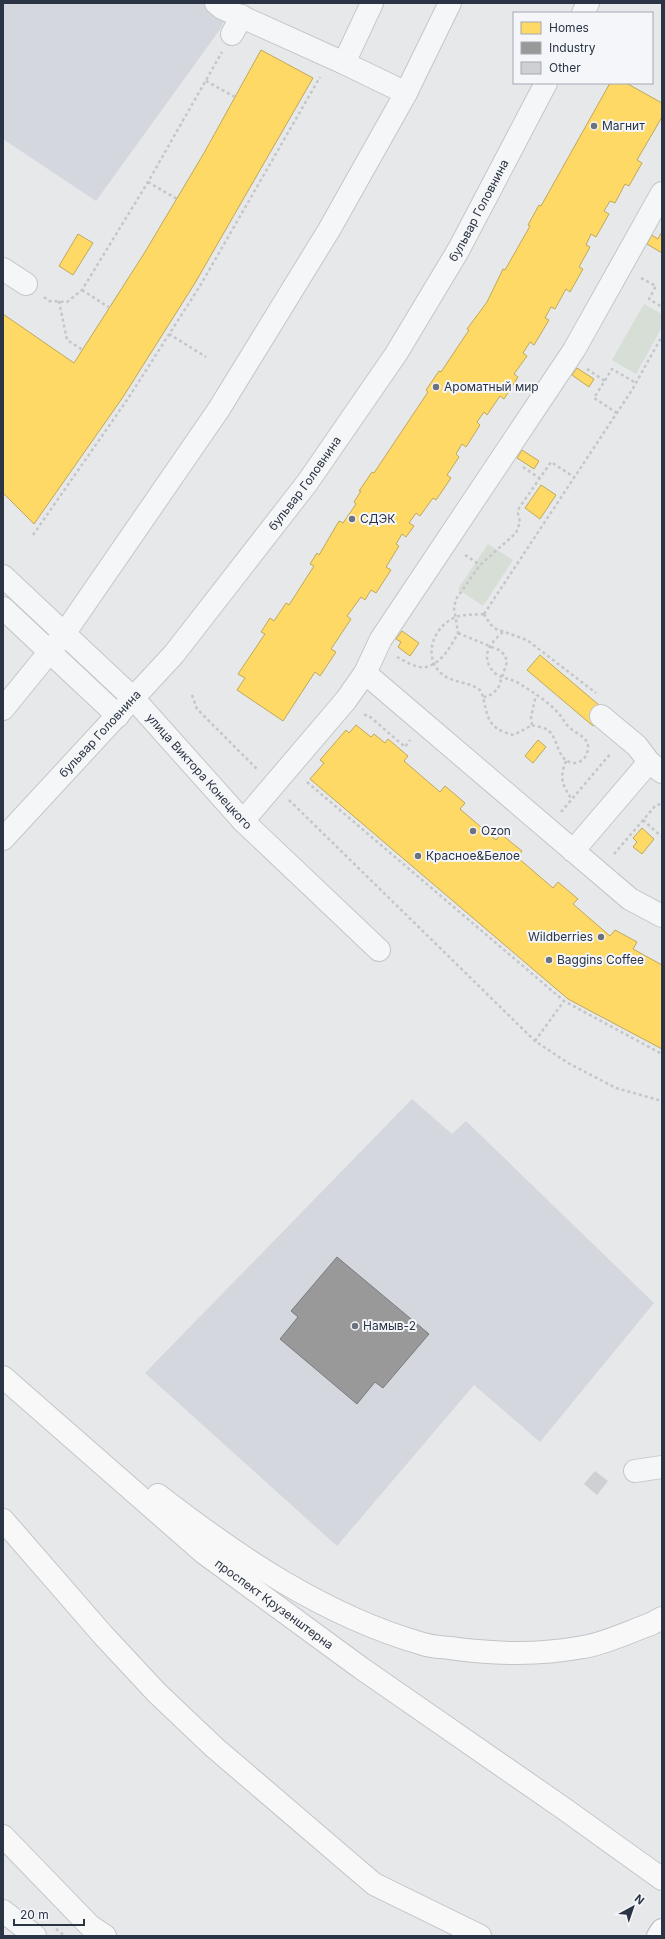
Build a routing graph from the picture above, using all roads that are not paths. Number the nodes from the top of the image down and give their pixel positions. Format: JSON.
{"nodes":[{"id":1,"x":216,"y":3,"type":"edge"},
{"id":2,"x":372,"y":3,"type":"edge"},
{"id":3,"x":450,"y":3,"type":"edge"},
{"id":4,"x":588,"y":3,"type":"edge"},
{"id":5,"x":584,"y":12,"type":"edge"},
{"id":6,"x":238,"y":17,"type":"edge"},
{"id":7,"x":338,"y":60,"type":"junction"},
{"id":8,"x":545,"y":84,"type":"edge"},
{"id":9,"x":406,"y":93,"type":"junction"},
{"id":10,"x":662,"y":193,"type":"edge"},
{"id":11,"x":3,"y":269,"type":"edge"},
{"id":12,"x":26,"y":284,"type":"road end"},
{"id":13,"x":3,"y":576,"type":"edge"},
{"id":14,"x":3,"y":608,"type":"edge"},
{"id":15,"x":64,"y":634,"type":"junction"},
{"id":16,"x":49,"y":653,"type":"junction"},
{"id":17,"x":364,"y":673,"type":"junction"},
{"id":18,"x":134,"y":698,"type":"junction"},
{"id":19,"x":601,"y":706,"type":"road end"},
{"id":20,"x":3,"y":709,"type":"edge"},
{"id":21,"x":118,"y":716,"type":"junction"},
{"id":22,"x":656,"y":767,"type":"edge"},
{"id":23,"x":243,"y":821,"type":"junction"},
{"id":24,"x":3,"y":840,"type":"edge"},
{"id":25,"x":573,"y":851,"type":"junction"},
{"id":26,"x":662,"y":916,"type":"edge"},
{"id":27,"x":379,"y":950,"type":"dead end"},
{"id":28,"x":3,"y":1376,"type":"edge"},
{"id":29,"x":662,"y":1467,"type":"edge"},
{"id":30,"x":636,"y":1471,"type":"dead end"},
{"id":31,"x":3,"y":1520,"type":"edge"},
{"id":32,"x":662,"y":1618,"type":"edge"},
{"id":33,"x":3,"y":1836,"type":"edge"},
{"id":34,"x":662,"y":1879,"type":"edge"},
{"id":35,"x":3,"y":1911,"type":"edge"},
{"id":36,"x":662,"y":1930,"type":"edge"},
{"id":37,"x":36,"y":1936,"type":"edge"},
{"id":38,"x":105,"y":1936,"type":"edge"},
{"id":39,"x":480,"y":1936,"type":"edge"},
{"id":40,"x":658,"y":1936,"type":"edge"}],
"edges":[{"from":1,"to":6,"type":"street"},
{"from":2,"to":7,"type":"street"},
{"from":3,"to":9,"type":"street"},
{"from":4,"to":5,"type":"street"},
{"from":6,"to":7,"type":"street"},
{"from":7,"to":9,"type":"street"},
{"from":8,"to":18,"type":"street","name":"бульвар Головнина"},
{"from":9,"to":15,"type":"street"},
{"from":10,"to":17,"type":"street"},
{"from":11,"to":12,"type":"street"},
{"from":13,"to":15,"type":"street","name":"улица Виктора Конецкого"},
{"from":14,"to":16,"type":"street"},
{"from":15,"to":16,"type":"street"},
{"from":15,"to":18,"type":"street","name":"улица Виктора Конецкого"},
{"from":16,"to":20,"type":"street"},
{"from":16,"to":21,"type":"street"},
{"from":17,"to":23,"type":"street"},
{"from":17,"to":25,"type":"street"},
{"from":18,"to":21,"type":"street","name":"бульвар Головнина"},
{"from":18,"to":23,"type":"street","name":"улица Виктора Конецкого"},
{"from":19,"to":22,"type":"street"},
{"from":21,"to":24,"type":"street","name":"бульвар Головнина"},
{"from":22,"to":25,"type":"street"},
{"from":23,"to":27,"type":"street","name":"улица Виктора Конецкого"},
{"from":25,"to":26,"type":"street"},
{"from":28,"to":32,"type":"main road"},
{"from":28,"to":34,"type":"main road","name":"проспект Крузенштерна"},
{"from":29,"to":30,"type":"street"},
{"from":31,"to":39,"type":"main road"},
{"from":33,"to":38,"type":"main road"},
{"from":35,"to":37,"type":"street"},
{"from":36,"to":40,"type":"main road"}]}
